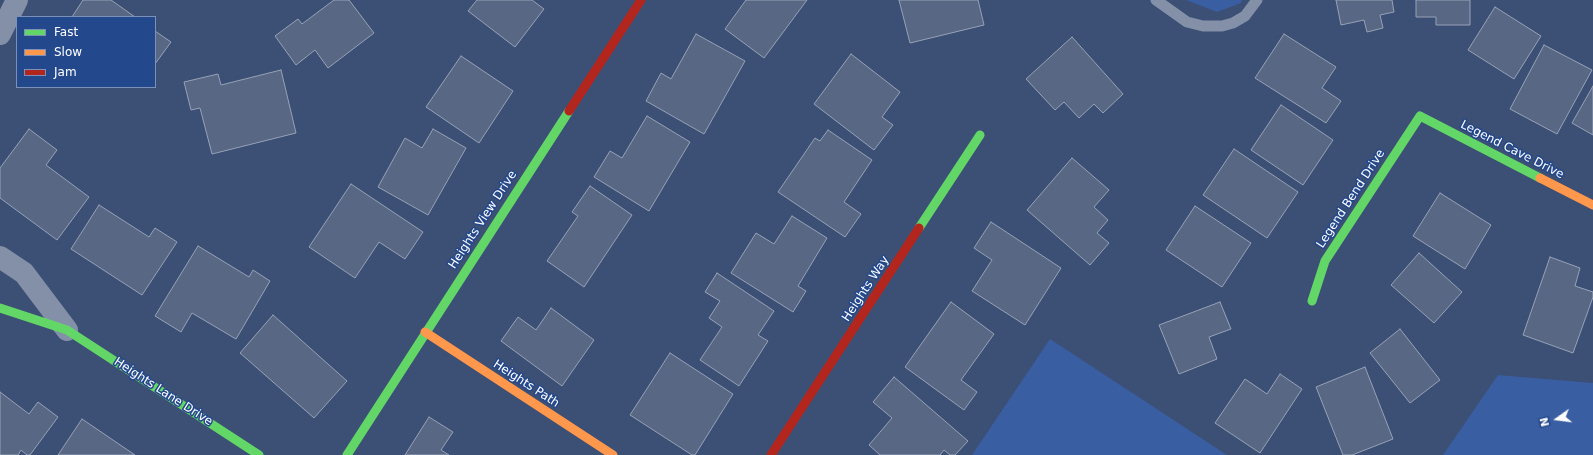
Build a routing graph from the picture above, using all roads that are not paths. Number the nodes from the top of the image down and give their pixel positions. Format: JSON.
{"nodes":[{"id":1,"x":16,"y":0,"type":"edge"},
{"id":2,"x":641,"y":0,"type":"edge"},
{"id":3,"x":1156,"y":0,"type":"edge"},
{"id":4,"x":1257,"y":0,"type":"edge"},
{"id":5,"x":0,"y":34,"type":"edge"},
{"id":6,"x":1420,"y":116,"type":"joint"},
{"id":7,"x":980,"y":135,"type":"dead end"},
{"id":8,"x":1593,"y":205,"type":"edge"},
{"id":9,"x":0,"y":257,"type":"edge"},
{"id":10,"x":1312,"y":301,"type":"dead end"},
{"id":11,"x":0,"y":308,"type":"edge"},
{"id":12,"x":67,"y":330,"type":"junction"},
{"id":13,"x":425,"y":332,"type":"junction"},
{"id":14,"x":259,"y":455,"type":"edge"},
{"id":15,"x":347,"y":455,"type":"edge"},
{"id":16,"x":613,"y":455,"type":"edge"},
{"id":17,"x":771,"y":455,"type":"edge"}],
"edges":[{"from":1,"to":5,"type":"street"},
{"from":2,"to":13,"type":"street","name":"Heights View Drive"},
{"from":3,"to":4,"type":"lane"},
{"from":6,"to":8,"type":"street","name":"Legend Cave Drive"},
{"from":6,"to":10,"type":"street","name":"Legend Bend Drive"},
{"from":7,"to":17,"type":"street","name":"Heights Way"},
{"from":9,"to":12,"type":"street","name":"Heights Lane Drive"},
{"from":11,"to":12,"type":"street","name":"Heights Lane Drive"},
{"from":12,"to":14,"type":"street","name":"Heights Lane Drive"},
{"from":13,"to":15,"type":"street","name":"Heights View Drive"},
{"from":13,"to":16,"type":"street","name":"Heights Path"}]}
